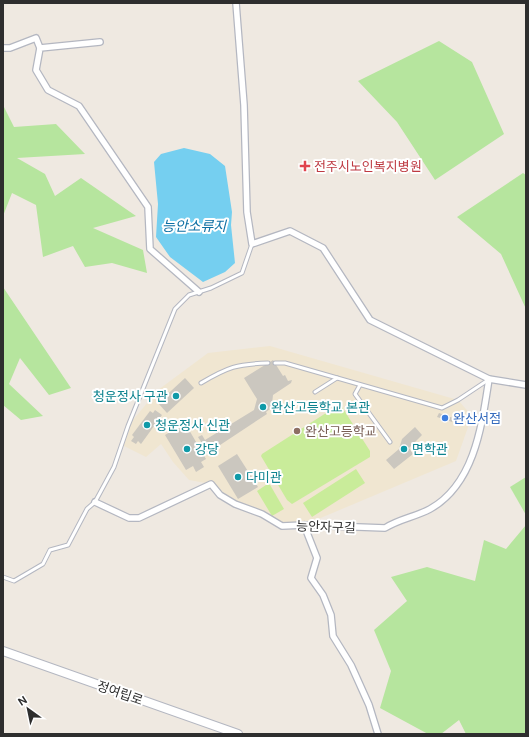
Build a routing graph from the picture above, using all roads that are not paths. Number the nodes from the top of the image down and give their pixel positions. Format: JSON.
{"nodes":[{"id":1,"x":236,"y":3,"type":"edge"},
{"id":2,"x":100,"y":42,"type":"dead end"},
{"id":3,"x":3,"y":48,"type":"edge"},
{"id":4,"x":40,"y":48,"type":"junction"},
{"id":5,"x":252,"y":244,"type":"junction"},
{"id":6,"x":199,"y":292,"type":"junction"},
{"id":7,"x":268,"y":363,"type":"dead end"},
{"id":8,"x":275,"y":363,"type":"dead end"},
{"id":9,"x":337,"y":378,"type":"junction"},
{"id":10,"x":489,"y":379,"type":"junction"},
{"id":11,"x":201,"y":383,"type":"dead end"},
{"id":12,"x":360,"y":385,"type":"junction"},
{"id":13,"x":526,"y":385,"type":"edge"},
{"id":14,"x":315,"y":392,"type":"dead end"},
{"id":15,"x":390,"y":442,"type":"dead end"},
{"id":16,"x":95,"y":502,"type":"junction"},
{"id":17,"x":304,"y":524,"type":"junction"},
{"id":18,"x":3,"y":577,"type":"edge"},
{"id":19,"x":3,"y":651,"type":"edge"},
{"id":20,"x":238,"y":734,"type":"edge"},
{"id":21,"x":378,"y":734,"type":"edge"}],
"edges":[{"from":1,"to":5,"type":"street"},
{"from":2,"to":4,"type":"street"},
{"from":3,"to":4,"type":"street"},
{"from":4,"to":6,"type":"street"},
{"from":5,"to":6,"type":"lane"},
{"from":5,"to":10,"type":"street"},
{"from":6,"to":16,"type":"lane"},
{"from":7,"to":11,"type":"lane"},
{"from":8,"to":9,"type":"lane"},
{"from":9,"to":12,"type":"lane"},
{"from":9,"to":14,"type":"lane"},
{"from":10,"to":12,"type":"lane"},
{"from":10,"to":13,"type":"street"},
{"from":10,"to":17,"type":"street","name":"능안자구길"},
{"from":12,"to":15,"type":"lane"},
{"from":16,"to":17,"type":"street","name":"능안자구길"},
{"from":16,"to":18,"type":"lane"},
{"from":17,"to":21,"type":"street"},
{"from":19,"to":20,"type":"street","name":"정여립로"}]}
